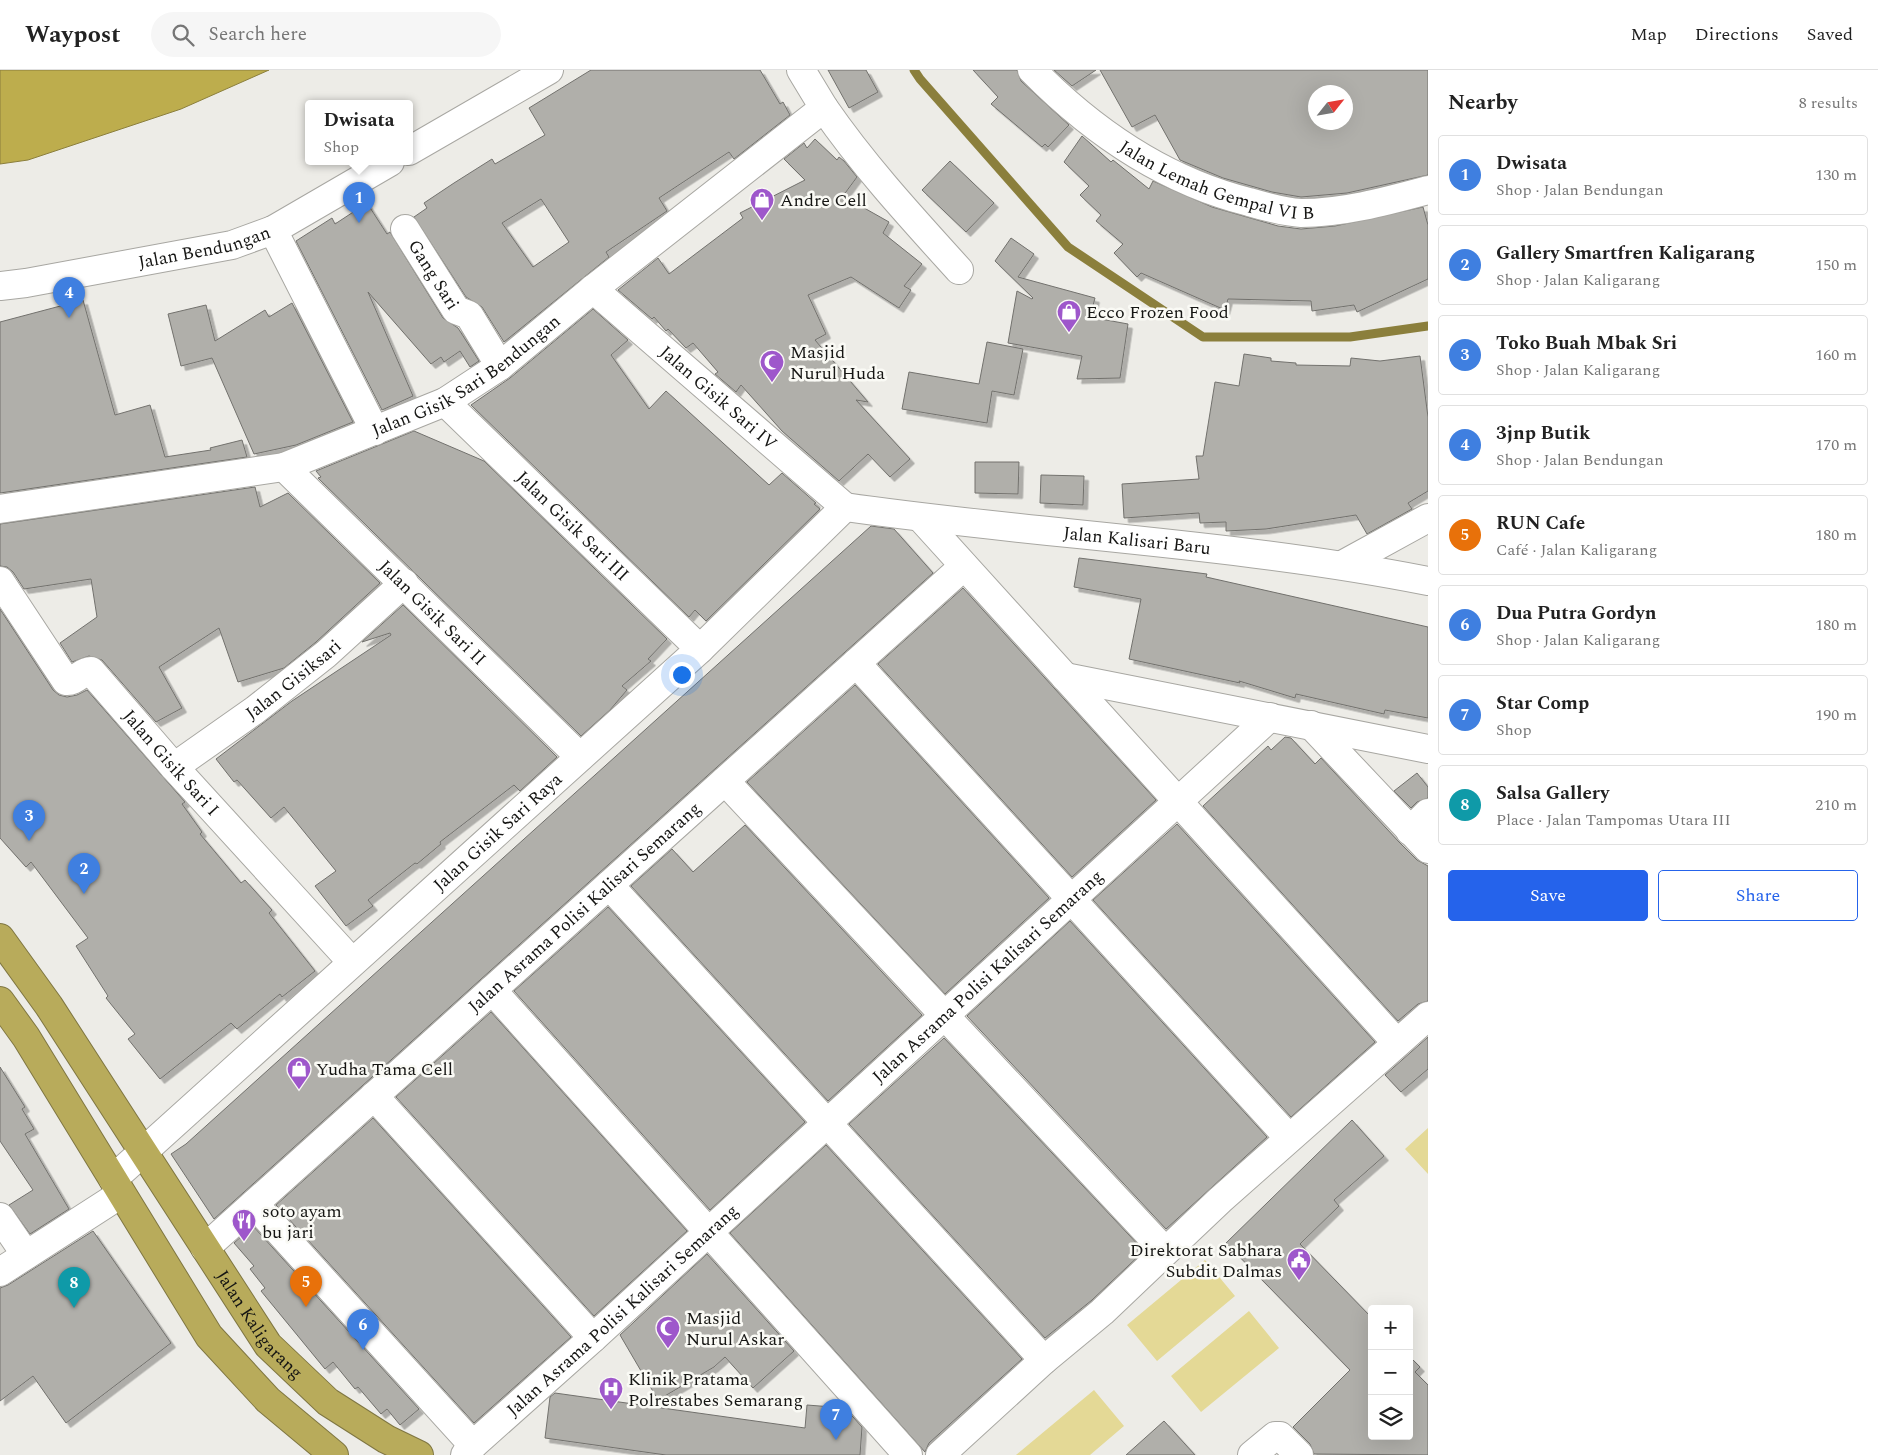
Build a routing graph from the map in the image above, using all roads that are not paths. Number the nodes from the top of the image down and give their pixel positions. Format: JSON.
{"nodes":[{"id":1,"x":548,"y":70,"type":"edge"},
{"id":2,"x":801,"y":70,"type":"edge"},
{"id":3,"x":1032,"y":70,"type":"edge"},
{"id":4,"x":824,"y":108,"type":"junction"},
{"id":5,"x":413,"y":149,"type":"edge"},
{"id":6,"x":385,"y":165,"type":"edge"},
{"id":7,"x":1428,"y":190,"type":"edge"},
{"id":8,"x":405,"y":228,"type":"dead end"},
{"id":9,"x":273,"y":230,"type":"junction"},
{"id":10,"x":959,"y":270,"type":"dead end"},
{"id":11,"x":0,"y":286,"type":"edge"},
{"id":12,"x":593,"y":289,"type":"junction"},
{"id":13,"x":500,"y":366,"type":"junction"},
{"id":14,"x":445,"y":402,"type":"junction"},
{"id":15,"x":375,"y":431,"type":"junction"},
{"id":16,"x":284,"y":467,"type":"junction"},
{"id":17,"x":845,"y":507,"type":"junction"},
{"id":18,"x":0,"y":509,"type":"edge"},
{"id":19,"x":921,"y":518,"type":"junction"},
{"id":20,"x":1428,"y":518,"type":"edge"},
{"id":21,"x":1344,"y":564,"type":"junction"},
{"id":22,"x":964,"y":566,"type":"junction"},
{"id":23,"x":0,"y":581,"type":"edge"},
{"id":24,"x":1428,"y":581,"type":"edge"},
{"id":25,"x":404,"y":583,"type":"junction"},
{"id":26,"x":700,"y":648,"type":"junction"},
{"id":27,"x":856,"y":663,"type":"junction"},
{"id":28,"x":1065,"y":676,"type":"junction"},
{"id":29,"x":1270,"y":717,"type":"junction"},
{"id":30,"x":1311,"y":725,"type":"junction"},
{"id":31,"x":1428,"y":749,"type":"edge"},
{"id":32,"x":580,"y":757,"type":"junction"},
{"id":33,"x":174,"y":767,"type":"junction"},
{"id":34,"x":725,"y":781,"type":"junction"},
{"id":35,"x":1178,"y":801,"type":"junction"},
{"id":36,"x":1422,"y":831,"type":"edge"},
{"id":37,"x":609,"y":885,"type":"junction"},
{"id":38,"x":1072,"y":899,"type":"junction"},
{"id":39,"x":0,"y":938,"type":"edge"},
{"id":40,"x":352,"y":962,"type":"junction"},
{"id":41,"x":492,"y":990,"type":"junction"},
{"id":42,"x":0,"y":1001,"type":"edge"},
{"id":43,"x":944,"y":1016,"type":"junction"},
{"id":44,"x":1428,"y":1016,"type":"edge"},
{"id":45,"x":1397,"y":1043,"type":"junction"},
{"id":46,"x":374,"y":1096,"type":"junction"},
{"id":47,"x":827,"y":1124,"type":"junction"},
{"id":48,"x":1290,"y":1138,"type":"junction"},
{"id":49,"x":143,"y":1151,"type":"junction"},
{"id":50,"x":117,"y":1186,"type":"junction"},
{"id":51,"x":254,"y":1204,"type":"junction"},
{"id":52,"x":0,"y":1217,"type":"edge"},
{"id":53,"x":708,"y":1232,"type":"junction"},
{"id":54,"x":205,"y":1248,"type":"junction"},
{"id":55,"x":1165,"y":1251,"type":"junction"},
{"id":56,"x":26,"y":1255,"type":"junction"},
{"id":57,"x":0,"y":1272,"type":"edge"},
{"id":58,"x":593,"y":1338,"type":"junction"},
{"id":59,"x":1044,"y":1360,"type":"junction"},
{"id":60,"x":469,"y":1450,"type":"edge"},
{"id":61,"x":334,"y":1455,"type":"edge"},
{"id":62,"x":419,"y":1455,"type":"edge"},
{"id":63,"x":908,"y":1455,"type":"edge"},
{"id":64,"x":940,"y":1455,"type":"edge"},
{"id":65,"x":1252,"y":1455,"type":"edge"},
{"id":66,"x":1299,"y":1455,"type":"edge"}],
"edges":[{"from":1,"to":5,"type":"street"},
{"from":2,"to":4,"type":"street"},
{"from":3,"to":7,"type":"street","name":"Jalan Lemah Gempal VI B"},
{"from":4,"to":10,"type":"street"},
{"from":4,"to":12,"type":"street","name":"Jalan Gisik Sari Bendungan"},
{"from":6,"to":9,"type":"street","name":"Jalan Bendungan"},
{"from":8,"to":13,"type":"street","name":"Gang Sari"},
{"from":9,"to":11,"type":"street","name":"Jalan Bendungan"},
{"from":9,"to":15,"type":"street"},
{"from":12,"to":13,"type":"street","name":"Jalan Gisik Sari Bendungan"},
{"from":12,"to":17,"type":"street","name":"Jalan Gisik Sari IV"},
{"from":13,"to":14,"type":"street","name":"Jalan Gisik Sari Bendungan"},
{"from":14,"to":15,"type":"street","name":"Jalan Gisik Sari Bendungan"},
{"from":14,"to":26,"type":"street","name":"Jalan Gisik Sari III"},
{"from":15,"to":16,"type":"street","name":"Jalan Gisik Sari Bendungan"},
{"from":16,"to":18,"type":"street","name":"Jalan Gisik Sari Bendungan"},
{"from":16,"to":25,"type":"street","name":"Jalan Gisik Sari II"},
{"from":17,"to":19,"type":"street","name":"Jalan Kalisari Baru"},
{"from":17,"to":26,"type":"street","name":"Jalan Gisik Sari Raya"},
{"from":19,"to":21,"type":"street","name":"Jalan Kalisari Baru"},
{"from":19,"to":22,"type":"street"},
{"from":20,"to":21,"type":"street"},
{"from":21,"to":24,"type":"street","name":"Jalan Kalisari Baru"},
{"from":22,"to":27,"type":"street","name":"Jalan Asrama Polisi Kalisari Semarang"},
{"from":22,"to":28,"type":"street"},
{"from":23,"to":33,"type":"street","name":"Jalan Gisik Sari I"},
{"from":25,"to":32,"type":"street","name":"Jalan Gisik Sari II"},
{"from":25,"to":33,"type":"street","name":"Jalan Gisiksari"},
{"from":26,"to":32,"type":"street","name":"Jalan Gisik Sari Raya"},
{"from":27,"to":34,"type":"street","name":"Jalan Asrama Polisi Kalisari Semarang"},
{"from":27,"to":38,"type":"street"},
{"from":28,"to":29,"type":"street"},
{"from":28,"to":35,"type":"street"},
{"from":29,"to":30,"type":"street"},
{"from":29,"to":35,"type":"street","name":"Jalan Asrama Polisi Kalisari Semarang"},
{"from":30,"to":31,"type":"street"},
{"from":30,"to":36,"type":"street"},
{"from":32,"to":40,"type":"street","name":"Jalan Gisik Sari Raya"},
{"from":33,"to":40,"type":"street","name":"Jalan Gisik Sari I"},
{"from":34,"to":37,"type":"street","name":"Jalan Asrama Polisi Kalisari Semarang"},
{"from":34,"to":43,"type":"street"},
{"from":35,"to":38,"type":"street","name":"Jalan Asrama Polisi Kalisari Semarang"},
{"from":35,"to":45,"type":"street"},
{"from":37,"to":41,"type":"street","name":"Jalan Asrama Polisi Kalisari Semarang"},
{"from":37,"to":47,"type":"street"},
{"from":38,"to":43,"type":"street","name":"Jalan Asrama Polisi Kalisari Semarang"},
{"from":38,"to":48,"type":"street"},
{"from":39,"to":49,"type":"highway","name":"Jalan Kaligarang"},
{"from":40,"to":49,"type":"street","name":"Jalan Gisik Sari Raya"},
{"from":41,"to":46,"type":"street","name":"Jalan Asrama Polisi Kalisari Semarang"},
{"from":41,"to":53,"type":"street"},
{"from":42,"to":50,"type":"highway"},
{"from":43,"to":47,"type":"street","name":"Jalan Asrama Polisi Kalisari Semarang"},
{"from":43,"to":55,"type":"street"},
{"from":44,"to":45,"type":"street"},
{"from":45,"to":48,"type":"street"},
{"from":46,"to":51,"type":"street","name":"Jalan Asrama Polisi Kalisari Semarang"},
{"from":46,"to":58,"type":"street"},
{"from":47,"to":53,"type":"street","name":"Jalan Asrama Polisi Kalisari Semarang"},
{"from":47,"to":59,"type":"street"},
{"from":48,"to":55,"type":"street"},
{"from":49,"to":50,"type":"street"},
{"from":49,"to":54,"type":"highway","name":"Jalan Kaligarang"},
{"from":50,"to":56,"type":"street"},
{"from":50,"to":61,"type":"highway"},
{"from":51,"to":54,"type":"street","name":"Jalan Asrama Polisi Kalisari Semarang"},
{"from":51,"to":60,"type":"street"},
{"from":52,"to":56,"type":"street"},
{"from":53,"to":58,"type":"street","name":"Jalan Asrama Polisi Kalisari Semarang"},
{"from":53,"to":63,"type":"street"},
{"from":54,"to":62,"type":"highway","name":"Jalan Kaligarang"},
{"from":55,"to":59,"type":"street"},
{"from":56,"to":57,"type":"street"},
{"from":58,"to":60,"type":"street","name":"Jalan Asrama Polisi Kalisari Semarang"},
{"from":59,"to":64,"type":"street"},
{"from":65,"to":66,"type":"street"}]}
